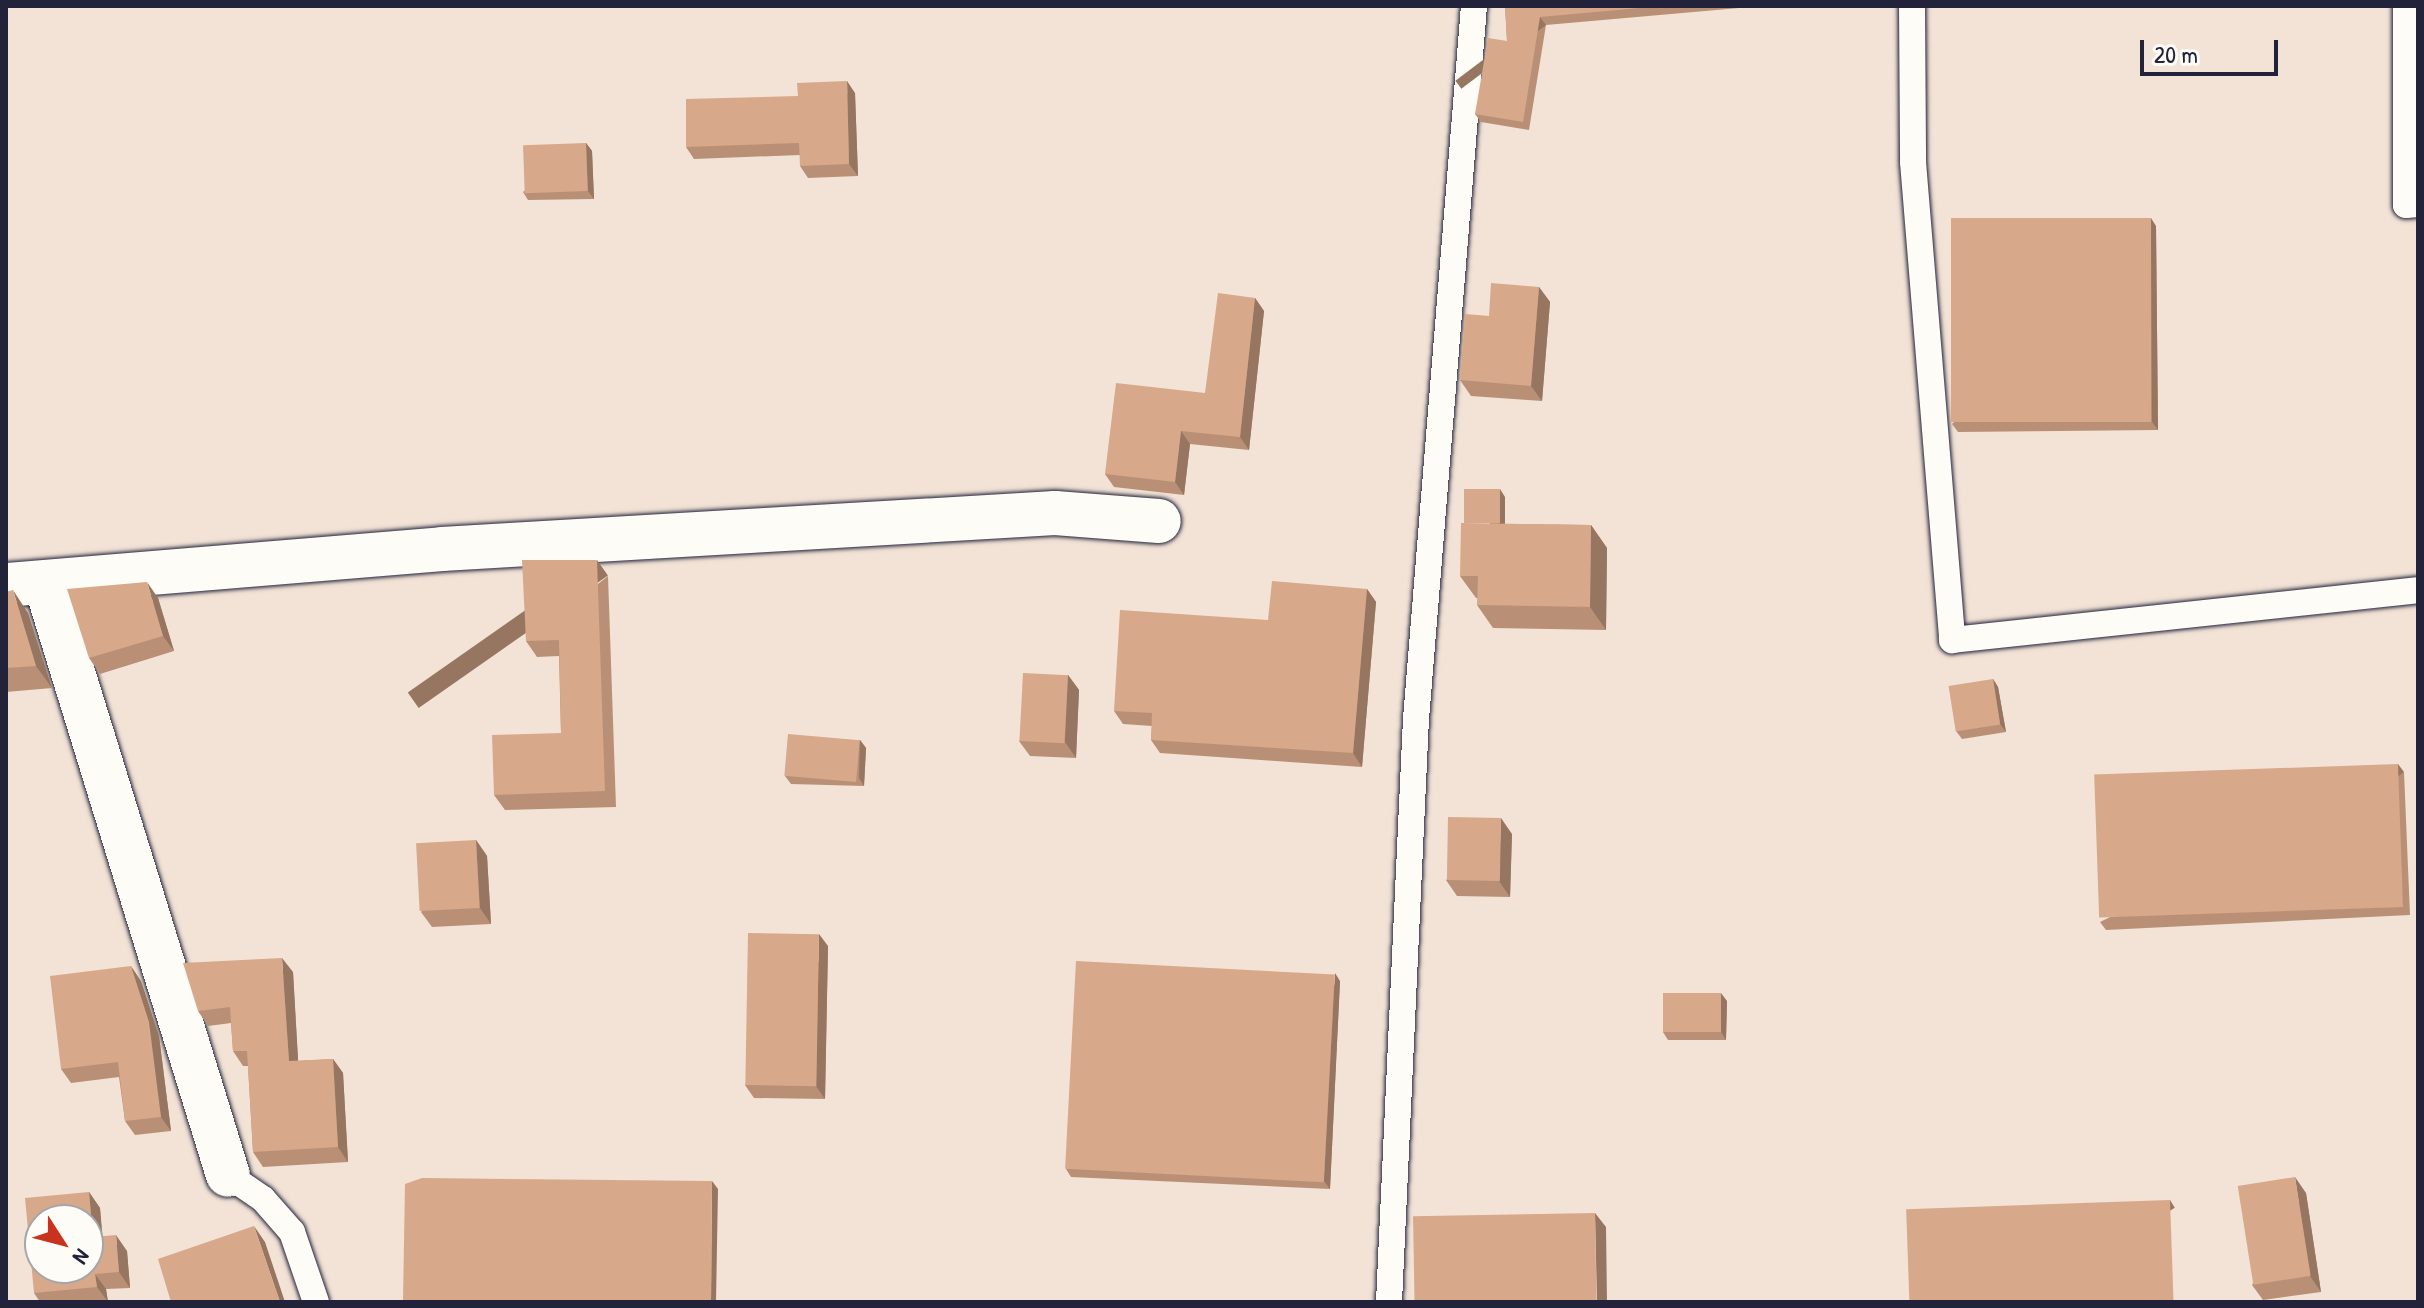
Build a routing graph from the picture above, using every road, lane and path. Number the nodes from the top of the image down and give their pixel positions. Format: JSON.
{"nodes":[{"id":1,"x":1474,"y":6,"type":"edge"},
{"id":2,"x":1912,"y":6,"type":"edge"},
{"id":3,"x":2406,"y":6,"type":"edge"},
{"id":4,"x":2418,"y":204,"type":"edge"},
{"id":5,"x":1159,"y":521,"type":"dead end"},
{"id":6,"x":26,"y":585,"type":"edge"},
{"id":7,"x":2418,"y":590,"type":"edge"},
{"id":8,"x":228,"y":1175,"type":"joint"},
{"id":9,"x":316,"y":1302,"type":"edge"},
{"id":10,"x":1389,"y":1302,"type":"edge"}],
"edges":[{"from":1,"to":10,"type":"lane"},
{"from":2,"to":7,"type":"lane"},
{"from":3,"to":4,"type":"lane"},
{"from":5,"to":6,"type":"street"},
{"from":6,"to":8,"type":"street"},
{"from":8,"to":9,"type":"lane"}]}
